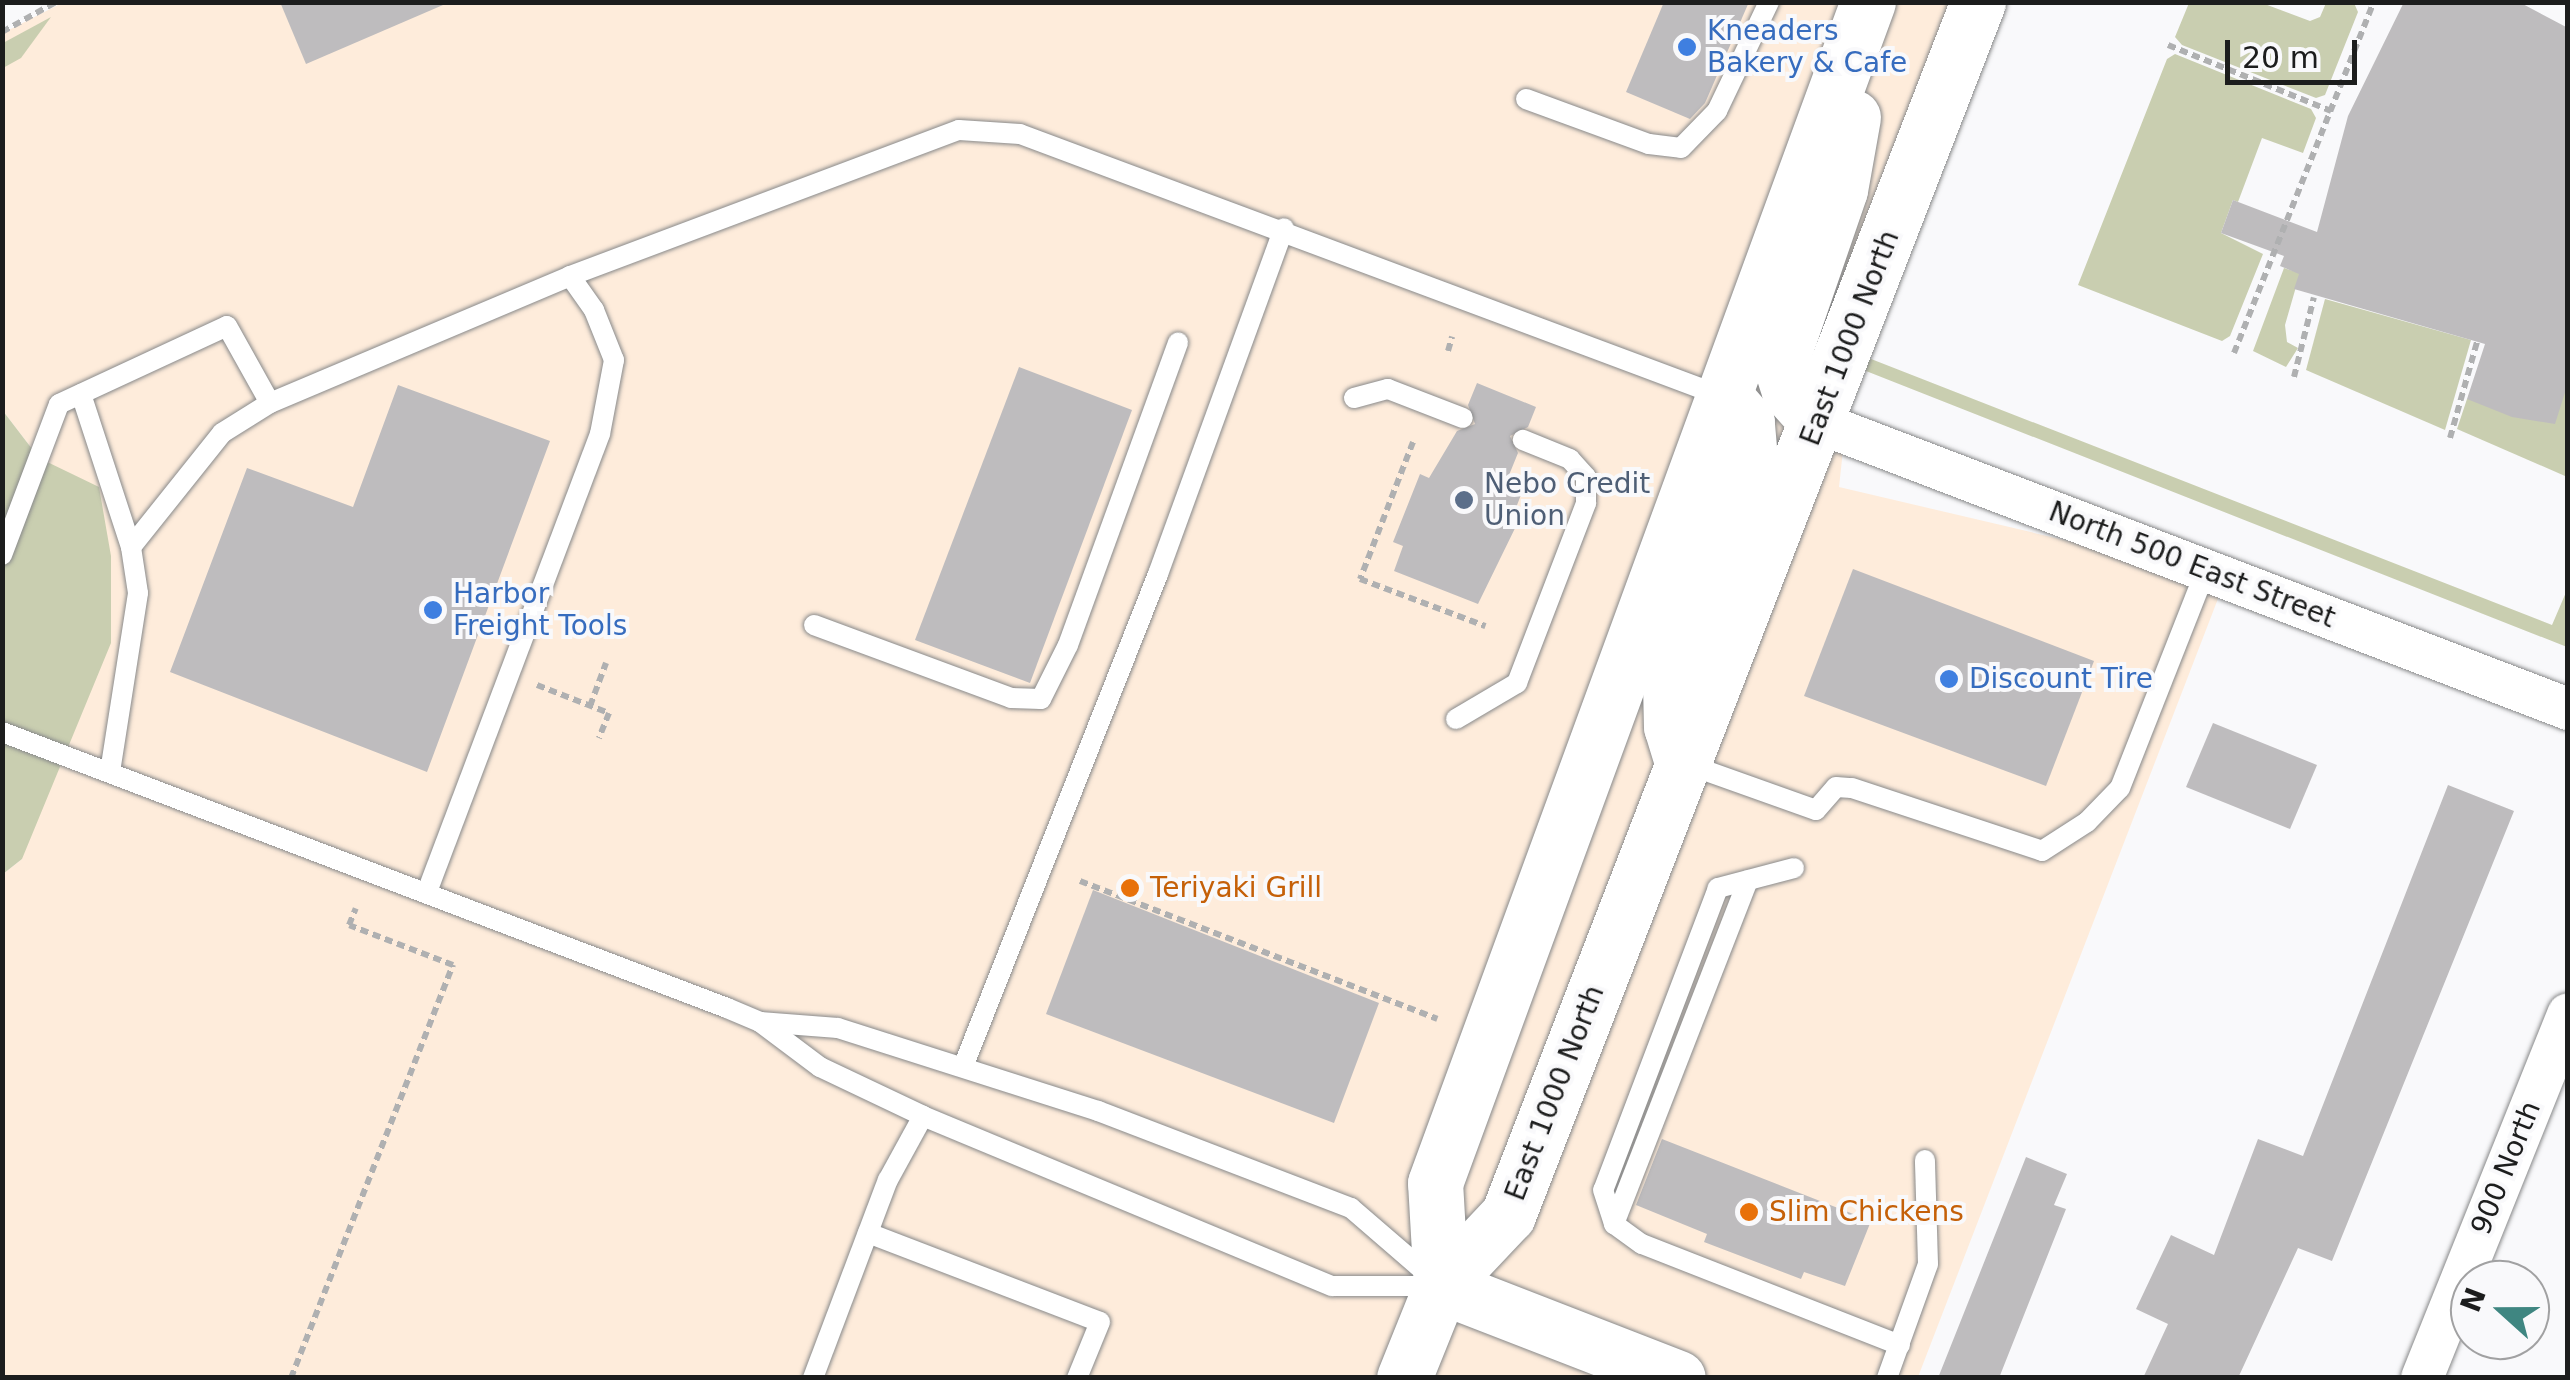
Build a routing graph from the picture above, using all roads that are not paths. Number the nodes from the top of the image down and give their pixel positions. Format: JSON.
{"nodes":[{"id":1,"x":1769,"y":2,"type":"edge"},
{"id":2,"x":1978,"y":2,"type":"edge"},
{"id":3,"x":1860,"y":24,"type":"edge"},
{"id":4,"x":1526,"y":99,"type":"dead end"},
{"id":5,"x":1284,"y":228,"type":"junction"},
{"id":6,"x":570,"y":276,"type":"junction"},
{"id":7,"x":1178,"y":342,"type":"dead end"},
{"id":8,"x":81,"y":394,"type":"junction"},
{"id":9,"x":1354,"y":398,"type":"dead end"},
{"id":10,"x":1726,"y":398,"type":"junction"},
{"id":11,"x":270,"y":404,"type":"junction"},
{"id":12,"x":1463,"y":418,"type":"dead end"},
{"id":13,"x":1817,"y":422,"type":"junction"},
{"id":14,"x":1523,"y":440,"type":"dead end"},
{"id":15,"x":131,"y":548,"type":"junction"},
{"id":16,"x":2,"y":555,"type":"edge"},
{"id":17,"x":2206,"y":570,"type":"junction"},
{"id":18,"x":814,"y":625,"type":"dead end"},
{"id":19,"x":2568,"y":709,"type":"edge"},
{"id":20,"x":1456,"y":719,"type":"dead end"},
{"id":21,"x":2,"y":732,"type":"edge"},
{"id":22,"x":1682,"y":762,"type":"junction"},
{"id":23,"x":110,"y":772,"type":"junction"},
{"id":24,"x":1794,"y":868,"type":"dead end"},
{"id":25,"x":426,"y":893,"type":"junction"},
{"id":26,"x":2568,"y":1014,"type":"edge"},
{"id":27,"x":760,"y":1022,"type":"junction"},
{"id":28,"x":963,"y":1067,"type":"junction"},
{"id":29,"x":922,"y":1116,"type":"junction"},
{"id":30,"x":1926,"y":1160,"type":"dead end"},
{"id":31,"x":868,"y":1233,"type":"junction"},
{"id":32,"x":1441,"y":1286,"type":"junction"},
{"id":33,"x":1900,"y":1345,"type":"junction"},
{"id":34,"x":814,"y":1378,"type":"edge"},
{"id":35,"x":1077,"y":1378,"type":"edge"},
{"id":36,"x":1404,"y":1378,"type":"edge"},
{"id":37,"x":1678,"y":1378,"type":"edge"},
{"id":38,"x":1887,"y":1378,"type":"edge"},
{"id":39,"x":2422,"y":1378,"type":"edge"}],
"edges":[{"from":1,"to":4,"type":"lane"},
{"from":2,"to":13,"type":"main road","name":"East 1000 North"},
{"from":3,"to":10,"type":"main road"},
{"from":3,"to":13,"type":"main road"},
{"from":5,"to":6,"type":"lane"},
{"from":5,"to":10,"type":"lane"},
{"from":5,"to":28,"type":"lane"},
{"from":6,"to":11,"type":"lane"},
{"from":6,"to":25,"type":"lane"},
{"from":7,"to":18,"type":"lane"},
{"from":8,"to":11,"type":"lane"},
{"from":8,"to":15,"type":"lane"},
{"from":8,"to":16,"type":"lane"},
{"from":9,"to":12,"type":"lane"},
{"from":10,"to":22,"type":"main road"},
{"from":10,"to":32,"type":"main road"},
{"from":11,"to":15,"type":"lane"},
{"from":13,"to":17,"type":"street","name":"North 500 East Street"},
{"from":13,"to":22,"type":"main road","name":"East 1000 North"},
{"from":14,"to":20,"type":"lane"},
{"from":15,"to":23,"type":"lane"},
{"from":17,"to":19,"type":"street","name":"North 500 East Street"},
{"from":17,"to":22,"type":"lane"},
{"from":21,"to":23,"type":"lane"},
{"from":22,"to":32,"type":"main road","name":"East 1000 North"},
{"from":23,"to":25,"type":"lane"},
{"from":24,"to":33,"type":"lane"},
{"from":25,"to":27,"type":"lane"},
{"from":26,"to":39,"type":"street","name":"900 North"},
{"from":27,"to":28,"type":"lane"},
{"from":27,"to":29,"type":"lane"},
{"from":28,"to":32,"type":"lane"},
{"from":29,"to":31,"type":"lane"},
{"from":29,"to":32,"type":"lane"},
{"from":30,"to":33,"type":"lane"},
{"from":31,"to":34,"type":"lane"},
{"from":31,"to":35,"type":"lane"},
{"from":32,"to":36,"type":"main road"},
{"from":32,"to":37,"type":"main road"},
{"from":33,"to":38,"type":"lane"}]}
